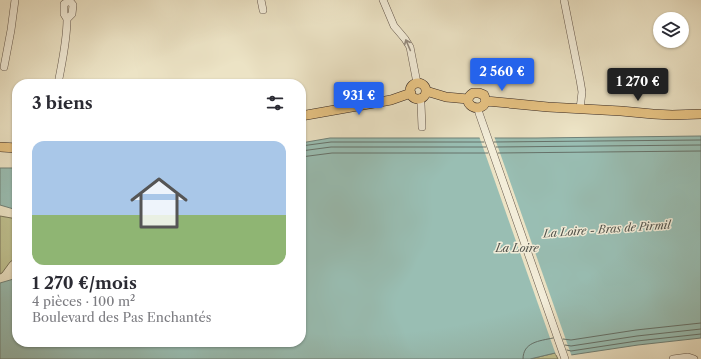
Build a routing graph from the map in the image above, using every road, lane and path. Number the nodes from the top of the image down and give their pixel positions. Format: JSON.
{"nodes":[{"id":1,"x":15,"y":0,"type":"edge"},
{"id":2,"x":69,"y":0,"type":"edge"},
{"id":3,"x":262,"y":0,"type":"edge"},
{"id":4,"x":384,"y":0,"type":"edge"},
{"id":5,"x":564,"y":0,"type":"edge"},
{"id":6,"x":263,"y":10,"type":"dead end"},
{"id":7,"x":4,"y":67,"type":"dead end"},
{"id":8,"x":59,"y":79,"type":"edge"},
{"id":9,"x":417,"y":83,"type":"junction"},
{"id":10,"x":411,"y":93,"type":"junction"},
{"id":11,"x":423,"y":95,"type":"junction"},
{"id":12,"x":468,"y":99,"type":"junction"},
{"id":13,"x":486,"y":101,"type":"junction"},
{"id":14,"x":580,"y":109,"type":"junction"},
{"id":15,"x":478,"y":110,"type":"junction"},
{"id":16,"x":701,"y":114,"type":"edge"},
{"id":17,"x":306,"y":115,"type":"edge"},
{"id":18,"x":422,"y":127,"type":"dead end"},
{"id":19,"x":0,"y":147,"type":"edge"},
{"id":20,"x":12,"y":148,"type":"edge"},
{"id":21,"x":565,"y":359,"type":"edge"},
{"id":22,"x":673,"y":359,"type":"edge"},
{"id":23,"x":694,"y":359,"type":"edge"}],
"edges":[{"from":1,"to":7,"type":"street"},
{"from":2,"to":8,"type":"street"},
{"from":3,"to":6,"type":"street"},
{"from":9,"to":4,"type":"street","one_way":true},
{"from":5,"to":14,"type":"street"},
{"from":9,"to":10,"type":"main road"},
{"from":9,"to":11,"type":"main road"},
{"from":10,"to":11,"type":"main road"},
{"from":10,"to":17,"type":"main road"},
{"from":11,"to":12,"type":"main road"},
{"from":11,"to":18,"type":"street"},
{"from":12,"to":13,"type":"main road"},
{"from":12,"to":15,"type":"main road"},
{"from":13,"to":14,"type":"main road"},
{"from":13,"to":15,"type":"main road"},
{"from":14,"to":16,"type":"main road"},
{"from":15,"to":21,"type":"street"},
{"from":19,"to":20,"type":"main road"},
{"from":22,"to":23,"type":"street"}]}
